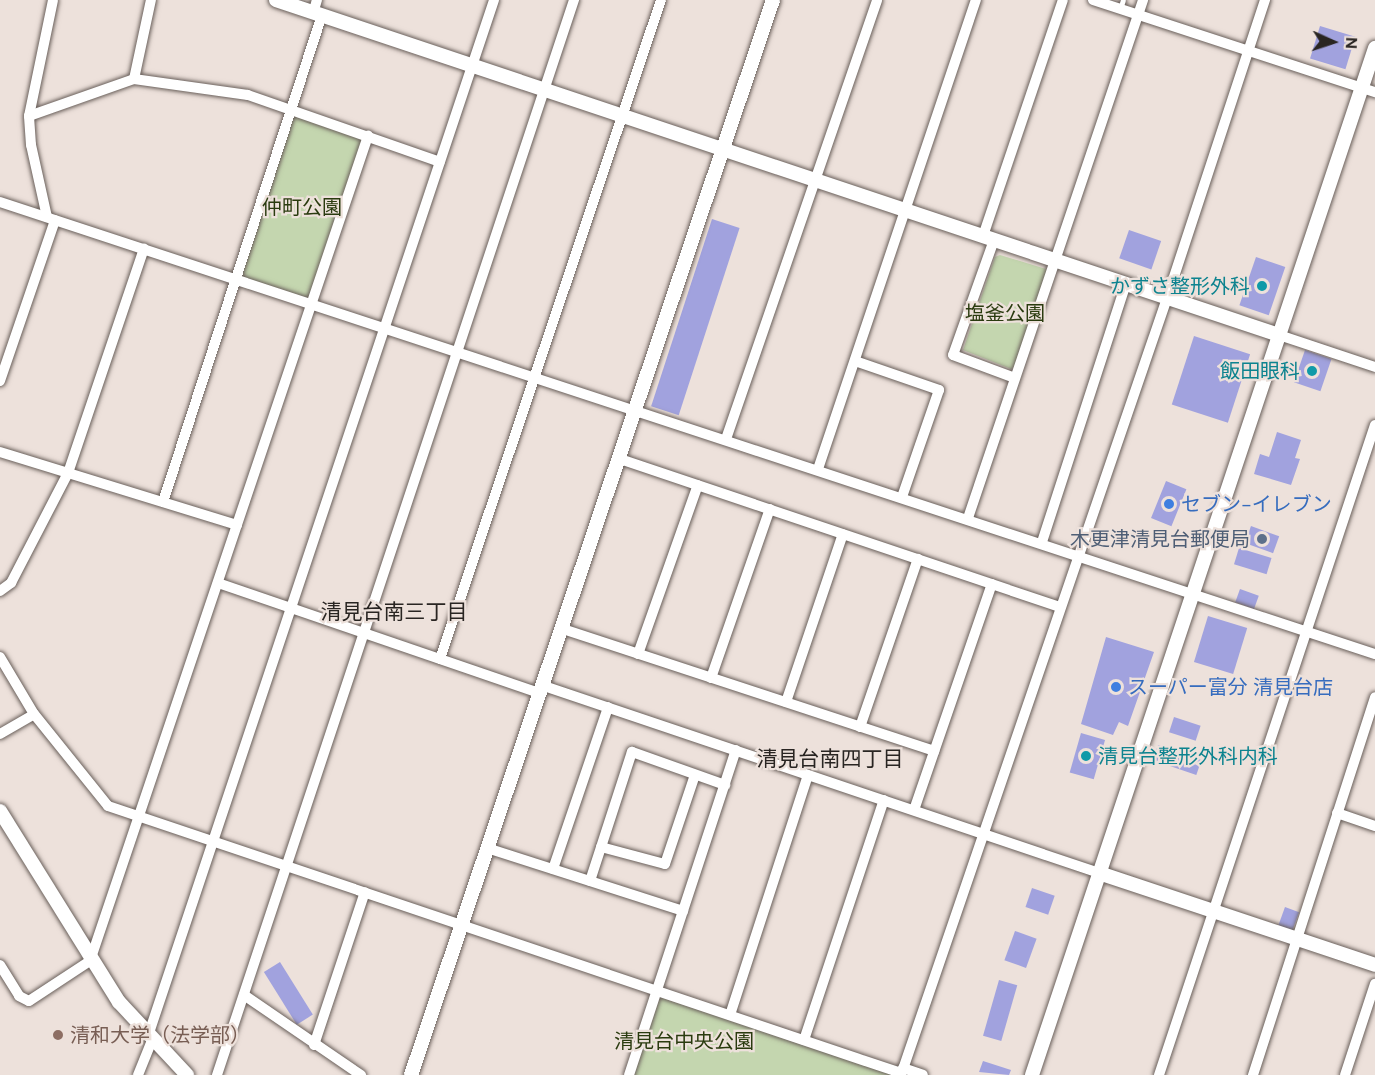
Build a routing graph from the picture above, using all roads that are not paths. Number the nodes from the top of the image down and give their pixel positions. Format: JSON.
{"nodes":[{"id":1,"x":53,"y":0,"type":"edge"},
{"id":2,"x":151,"y":0,"type":"edge"},
{"id":3,"x":276,"y":0,"type":"edge"},
{"id":4,"x":494,"y":0,"type":"edge"},
{"id":5,"x":574,"y":0,"type":"edge"},
{"id":6,"x":661,"y":0,"type":"edge"},
{"id":7,"x":773,"y":0,"type":"edge"},
{"id":8,"x":877,"y":0,"type":"edge"},
{"id":9,"x":976,"y":0,"type":"edge"},
{"id":10,"x":1063,"y":0,"type":"edge"},
{"id":11,"x":1092,"y":0,"type":"edge"},
{"id":12,"x":1143,"y":0,"type":"edge"},
{"id":13,"x":1265,"y":0,"type":"edge"},
{"id":14,"x":1122,"y":5,"type":"edge"},
{"id":15,"x":317,"y":9,"type":"edge"},
{"id":16,"x":1138,"y":15,"type":"junction"},
{"id":17,"x":1375,"y":48,"type":"edge"},
{"id":18,"x":1248,"y":51,"type":"junction"},
{"id":19,"x":472,"y":66,"type":"junction"},
{"id":20,"x":135,"y":79,"type":"junction"},
{"id":21,"x":1368,"y":89,"type":"edge"},
{"id":22,"x":544,"y":90,"type":"junction"},
{"id":23,"x":293,"y":108,"type":"junction"},
{"id":24,"x":621,"y":115,"type":"junction"},
{"id":25,"x":29,"y":116,"type":"junction"},
{"id":26,"x":368,"y":136,"type":"junction"},
{"id":27,"x":720,"y":148,"type":"junction"},
{"id":28,"x":440,"y":162,"type":"junction"},
{"id":29,"x":815,"y":180,"type":"junction"},
{"id":30,"x":0,"y":201,"type":"edge"},
{"id":31,"x":906,"y":210,"type":"junction"},
{"id":32,"x":51,"y":218,"type":"junction"},
{"id":33,"x":988,"y":238,"type":"junction"},
{"id":34,"x":144,"y":249,"type":"junction"},
{"id":35,"x":1055,"y":260,"type":"junction"},
{"id":36,"x":236,"y":279,"type":"junction"},
{"id":37,"x":1126,"y":284,"type":"junction"},
{"id":38,"x":1167,"y":298,"type":"junction"},
{"id":39,"x":312,"y":303,"type":"junction"},
{"id":40,"x":384,"y":327,"type":"junction"},
{"id":41,"x":1279,"y":335,"type":"junction"},
{"id":42,"x":457,"y":351,"type":"junction"},
{"id":43,"x":855,"y":361,"type":"junction"},
{"id":44,"x":1375,"y":367,"type":"edge"},
{"id":45,"x":534,"y":376,"type":"junction"},
{"id":46,"x":1015,"y":378,"type":"junction"},
{"id":47,"x":0,"y":381,"type":"edge"},
{"id":48,"x":634,"y":409,"type":"junction"},
{"id":49,"x":1375,"y":425,"type":"edge"},
{"id":50,"x":726,"y":439,"type":"junction"},
{"id":51,"x":0,"y":452,"type":"edge"},
{"id":52,"x":617,"y":458,"type":"junction"},
{"id":53,"x":818,"y":469,"type":"junction"},
{"id":54,"x":68,"y":472,"type":"junction"},
{"id":55,"x":698,"y":485,"type":"junction"},
{"id":56,"x":902,"y":497,"type":"junction"},
{"id":57,"x":163,"y":502,"type":"junction"},
{"id":58,"x":770,"y":509,"type":"junction"},
{"id":59,"x":968,"y":518,"type":"junction"},
{"id":60,"x":237,"y":525,"type":"junction"},
{"id":61,"x":843,"y":534,"type":"junction"},
{"id":62,"x":1042,"y":542,"type":"junction"},
{"id":63,"x":1079,"y":554,"type":"junction"},
{"id":64,"x":918,"y":559,"type":"junction"},
{"id":65,"x":218,"y":583,"type":"junction"},
{"id":66,"x":992,"y":584,"type":"junction"},
{"id":67,"x":0,"y":591,"type":"edge"},
{"id":68,"x":1192,"y":591,"type":"junction"},
{"id":69,"x":1061,"y":607,"type":"junction"},
{"id":70,"x":291,"y":608,"type":"junction"},
{"id":71,"x":560,"y":628,"type":"junction"},
{"id":72,"x":1307,"y":630,"type":"junction"},
{"id":73,"x":364,"y":633,"type":"junction"},
{"id":74,"x":639,"y":654,"type":"junction"},
{"id":75,"x":1375,"y":654,"type":"edge"},
{"id":76,"x":0,"y":657,"type":"edge"},
{"id":77,"x":440,"y":659,"type":"junction"},
{"id":78,"x":711,"y":678,"type":"junction"},
{"id":79,"x":540,"y":689,"type":"junction"},
{"id":80,"x":1375,"y":697,"type":"edge"},
{"id":81,"x":786,"y":702,"type":"junction"},
{"id":82,"x":608,"y":707,"type":"junction"},
{"id":83,"x":34,"y":714,"type":"junction"},
{"id":84,"x":860,"y":727,"type":"junction"},
{"id":85,"x":0,"y":734,"type":"edge"},
{"id":86,"x":736,"y":750,"type":"junction"},
{"id":87,"x":934,"y":751,"type":"junction"},
{"id":88,"x":695,"y":775,"type":"junction"},
{"id":89,"x":808,"y":775,"type":"junction"},
{"id":90,"x":725,"y":786,"type":"junction"},
{"id":91,"x":885,"y":800,"type":"junction"},
{"id":92,"x":914,"y":810,"type":"junction"},
{"id":93,"x":0,"y":811,"type":"edge"},
{"id":94,"x":1337,"y":813,"type":"junction"},
{"id":95,"x":139,"y":816,"type":"junction"},
{"id":96,"x":1375,"y":826,"type":"edge"},
{"id":97,"x":983,"y":834,"type":"junction"},
{"id":98,"x":213,"y":841,"type":"junction"},
{"id":99,"x":601,"y":847,"type":"junction"},
{"id":100,"x":487,"y":848,"type":"junction"},
{"id":101,"x":286,"y":866,"type":"junction"},
{"id":102,"x":553,"y":869,"type":"junction"},
{"id":103,"x":1099,"y":873,"type":"junction"},
{"id":104,"x":590,"y":881,"type":"junction"},
{"id":105,"x":364,"y":892,"type":"junction"},
{"id":106,"x":683,"y":911,"type":"junction"},
{"id":107,"x":1213,"y":911,"type":"junction"},
{"id":108,"x":461,"y":925,"type":"junction"},
{"id":109,"x":1295,"y":938,"type":"junction"},
{"id":110,"x":90,"y":961,"type":"junction"},
{"id":111,"x":0,"y":965,"type":"edge"},
{"id":112,"x":1375,"y":965,"type":"edge"},
{"id":113,"x":1375,"y":984,"type":"edge"},
{"id":114,"x":657,"y":991,"type":"junction"},
{"id":115,"x":244,"y":995,"type":"junction"},
{"id":116,"x":730,"y":1015,"type":"junction"},
{"id":117,"x":150,"y":1038,"type":"junction"},
{"id":118,"x":804,"y":1040,"type":"junction"},
{"id":119,"x":314,"y":1045,"type":"junction"},
{"id":120,"x":902,"y":1072,"type":"edge"},
{"id":121,"x":138,"y":1075,"type":"edge"},
{"id":122,"x":187,"y":1075,"type":"edge"},
{"id":123,"x":217,"y":1075,"type":"edge"},
{"id":124,"x":361,"y":1075,"type":"edge"},
{"id":125,"x":411,"y":1075,"type":"edge"},
{"id":126,"x":629,"y":1075,"type":"edge"},
{"id":127,"x":923,"y":1075,"type":"edge"},
{"id":128,"x":1032,"y":1075,"type":"edge"},
{"id":129,"x":1159,"y":1075,"type":"edge"},
{"id":130,"x":1253,"y":1075,"type":"edge"},
{"id":131,"x":1345,"y":1075,"type":"edge"}],
"edges":[{"from":1,"to":25,"type":"street"},
{"from":2,"to":20,"type":"street"},
{"from":3,"to":15,"type":"street"},
{"from":4,"to":19,"type":"street"},
{"from":5,"to":22,"type":"street"},
{"from":6,"to":24,"type":"street"},
{"from":7,"to":27,"type":"street"},
{"from":8,"to":29,"type":"street"},
{"from":9,"to":31,"type":"street"},
{"from":10,"to":33,"type":"street"},
{"from":11,"to":14,"type":"street"},
{"from":12,"to":16,"type":"street"},
{"from":13,"to":18,"type":"street"},
{"from":14,"to":16,"type":"street"},
{"from":15,"to":19,"type":"street"},
{"from":15,"to":23,"type":"street"},
{"from":16,"to":18,"type":"street"},
{"from":16,"to":35,"type":"street"},
{"from":17,"to":21,"type":"street"},
{"from":18,"to":21,"type":"street"},
{"from":18,"to":38,"type":"street"},
{"from":19,"to":22,"type":"street"},
{"from":19,"to":28,"type":"street"},
{"from":20,"to":23,"type":"street"},
{"from":20,"to":25,"type":"street"},
{"from":21,"to":41,"type":"street"},
{"from":22,"to":24,"type":"street"},
{"from":22,"to":42,"type":"street"},
{"from":23,"to":26,"type":"street"},
{"from":23,"to":36,"type":"street"},
{"from":24,"to":27,"type":"street"},
{"from":24,"to":45,"type":"street"},
{"from":25,"to":32,"type":"street"},
{"from":26,"to":28,"type":"street"},
{"from":26,"to":39,"type":"street"},
{"from":27,"to":29,"type":"street"},
{"from":27,"to":48,"type":"street"},
{"from":28,"to":40,"type":"street"},
{"from":29,"to":31,"type":"street"},
{"from":29,"to":50,"type":"street"},
{"from":30,"to":32,"type":"street"},
{"from":31,"to":33,"type":"street"},
{"from":31,"to":43,"type":"street"},
{"from":32,"to":34,"type":"street"},
{"from":32,"to":47,"type":"street"},
{"from":33,"to":35,"type":"street"},
{"from":33,"to":46,"type":"street"},
{"from":34,"to":36,"type":"street"},
{"from":34,"to":54,"type":"street"},
{"from":35,"to":37,"type":"street"},
{"from":35,"to":46,"type":"street"},
{"from":36,"to":39,"type":"street"},
{"from":36,"to":57,"type":"street"},
{"from":37,"to":38,"type":"street"},
{"from":37,"to":62,"type":"street"},
{"from":38,"to":41,"type":"street"},
{"from":38,"to":63,"type":"street"},
{"from":39,"to":40,"type":"street"},
{"from":39,"to":60,"type":"street"},
{"from":40,"to":42,"type":"street"},
{"from":40,"to":70,"type":"street"},
{"from":41,"to":44,"type":"street"},
{"from":41,"to":68,"type":"street"},
{"from":42,"to":45,"type":"street"},
{"from":42,"to":73,"type":"street"},
{"from":43,"to":53,"type":"street"},
{"from":43,"to":56,"type":"street"},
{"from":45,"to":48,"type":"street"},
{"from":45,"to":77,"type":"street"},
{"from":46,"to":59,"type":"street"},
{"from":48,"to":50,"type":"street"},
{"from":48,"to":52,"type":"street"},
{"from":49,"to":72,"type":"street"},
{"from":50,"to":53,"type":"street"},
{"from":51,"to":54,"type":"street"},
{"from":52,"to":55,"type":"street"},
{"from":52,"to":71,"type":"street"},
{"from":53,"to":56,"type":"street"},
{"from":54,"to":57,"type":"street"},
{"from":54,"to":67,"type":"street"},
{"from":55,"to":58,"type":"street"},
{"from":55,"to":74,"type":"street"},
{"from":56,"to":59,"type":"street"},
{"from":57,"to":60,"type":"street"},
{"from":58,"to":61,"type":"street"},
{"from":58,"to":78,"type":"street"},
{"from":59,"to":62,"type":"street"},
{"from":60,"to":65,"type":"street"},
{"from":61,"to":64,"type":"street"},
{"from":61,"to":81,"type":"street"},
{"from":62,"to":63,"type":"street"},
{"from":63,"to":68,"type":"street"},
{"from":63,"to":69,"type":"street"},
{"from":64,"to":66,"type":"street"},
{"from":64,"to":84,"type":"street"},
{"from":65,"to":70,"type":"street"},
{"from":65,"to":95,"type":"street"},
{"from":66,"to":69,"type":"street"},
{"from":66,"to":87,"type":"street"},
{"from":68,"to":72,"type":"street"},
{"from":68,"to":103,"type":"street"},
{"from":69,"to":97,"type":"street"},
{"from":70,"to":73,"type":"street"},
{"from":70,"to":98,"type":"street"},
{"from":71,"to":74,"type":"street"},
{"from":71,"to":79,"type":"street"},
{"from":72,"to":75,"type":"street"},
{"from":72,"to":107,"type":"street"},
{"from":73,"to":77,"type":"street"},
{"from":73,"to":101,"type":"street"},
{"from":74,"to":78,"type":"street"},
{"from":76,"to":83,"type":"street"},
{"from":77,"to":79,"type":"street"},
{"from":78,"to":81,"type":"street"},
{"from":79,"to":82,"type":"street"},
{"from":79,"to":100,"type":"street"},
{"from":80,"to":94,"type":"street"},
{"from":81,"to":84,"type":"street"},
{"from":82,"to":86,"type":"street"},
{"from":82,"to":102,"type":"street"},
{"from":83,"to":85,"type":"street"},
{"from":83,"to":95,"type":"street"},
{"from":84,"to":87,"type":"street"},
{"from":86,"to":89,"type":"street"},
{"from":86,"to":90,"type":"street"},
{"from":87,"to":92,"type":"street"},
{"from":88,"to":90,"type":"street"},
{"from":88,"to":99,"type":"street"},
{"from":88,"to":99,"type":"street"},
{"from":89,"to":91,"type":"street"},
{"from":89,"to":116,"type":"street"},
{"from":90,"to":106,"type":"street"},
{"from":91,"to":92,"type":"street"},
{"from":91,"to":118,"type":"street"},
{"from":92,"to":97,"type":"street"},
{"from":93,"to":110,"type":"street"},
{"from":94,"to":96,"type":"street"},
{"from":94,"to":109,"type":"street"},
{"from":95,"to":98,"type":"street"},
{"from":95,"to":110,"type":"street"},
{"from":97,"to":103,"type":"street"},
{"from":97,"to":120,"type":"street"},
{"from":98,"to":101,"type":"street"},
{"from":98,"to":117,"type":"street"},
{"from":99,"to":104,"type":"street"},
{"from":100,"to":102,"type":"street"},
{"from":100,"to":108,"type":"street"},
{"from":101,"to":105,"type":"street"},
{"from":101,"to":115,"type":"street"},
{"from":102,"to":104,"type":"street"},
{"from":103,"to":107,"type":"street"},
{"from":103,"to":128,"type":"street"},
{"from":104,"to":106,"type":"street"},
{"from":105,"to":108,"type":"street"},
{"from":105,"to":119,"type":"street"},
{"from":106,"to":114,"type":"street"},
{"from":107,"to":109,"type":"street"},
{"from":107,"to":129,"type":"street"},
{"from":108,"to":114,"type":"street"},
{"from":108,"to":125,"type":"street"},
{"from":109,"to":112,"type":"street"},
{"from":109,"to":130,"type":"street"},
{"from":110,"to":111,"type":"street"},
{"from":110,"to":117,"type":"street"},
{"from":113,"to":131,"type":"street"},
{"from":114,"to":116,"type":"street"},
{"from":114,"to":126,"type":"street"},
{"from":115,"to":119,"type":"street"},
{"from":115,"to":123,"type":"street"},
{"from":116,"to":118,"type":"street"},
{"from":117,"to":121,"type":"street"},
{"from":117,"to":122,"type":"street"},
{"from":118,"to":120,"type":"street"},
{"from":119,"to":124,"type":"street"},
{"from":120,"to":127,"type":"street"}]}
